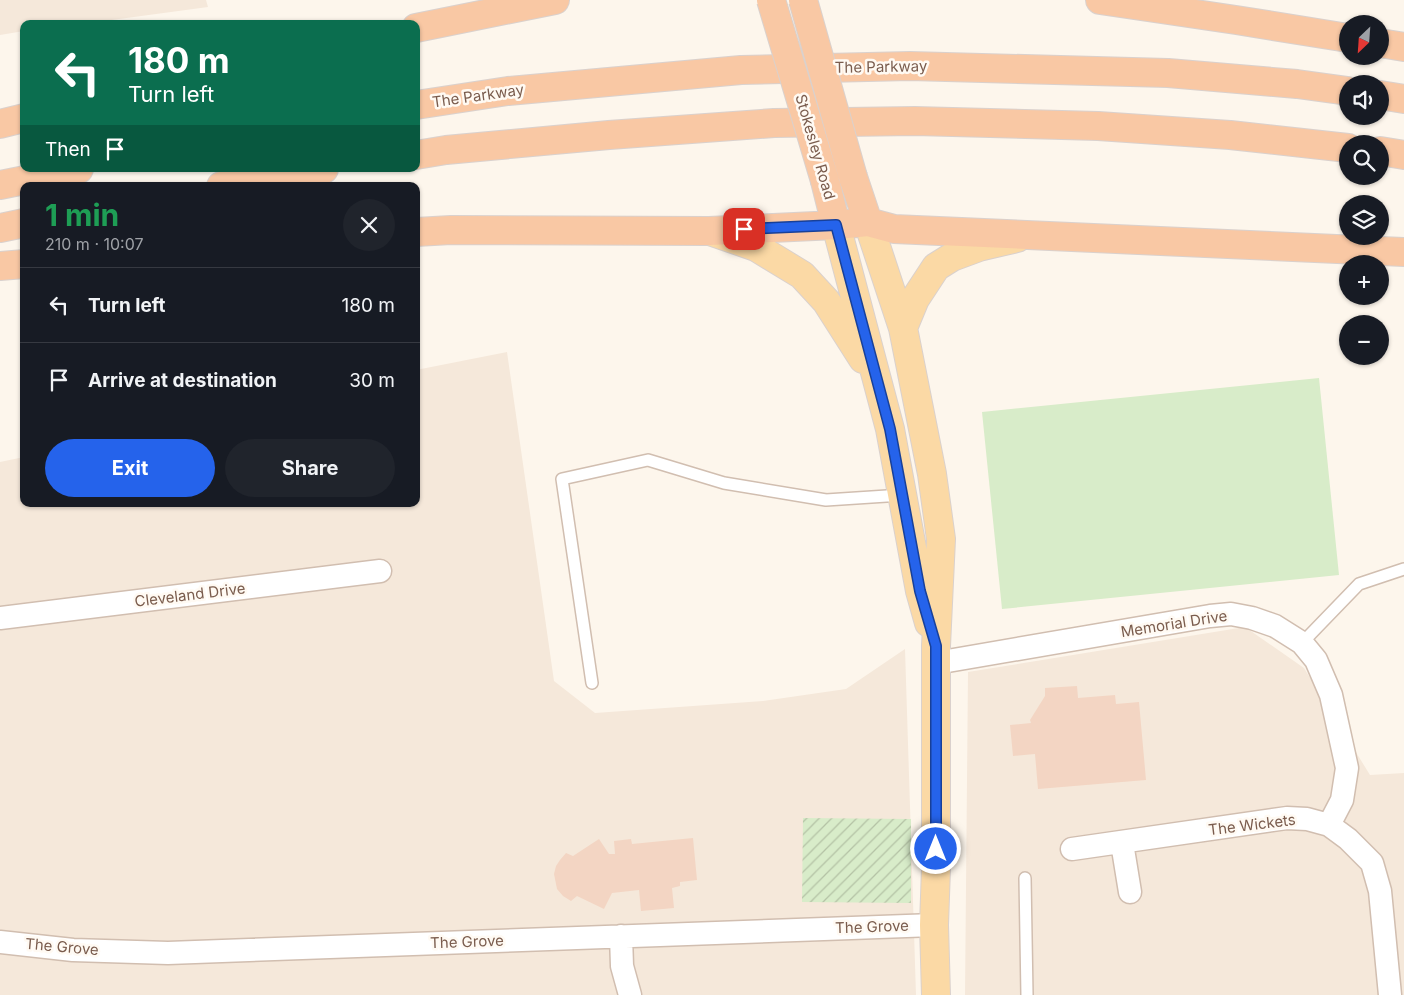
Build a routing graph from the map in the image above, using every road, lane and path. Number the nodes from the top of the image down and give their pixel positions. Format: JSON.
{"nodes":[{"id":1,"x":555,"y":0,"type":"edge"},
{"id":2,"x":771,"y":0,"type":"edge"},
{"id":3,"x":803,"y":0,"type":"edge"},
{"id":4,"x":1100,"y":0,"type":"edge"},
{"id":5,"x":420,"y":27,"type":"edge"},
{"id":6,"x":1339,"y":37,"type":"edge"},
{"id":7,"x":1389,"y":45,"type":"edge"},
{"id":8,"x":1404,"y":47,"type":"edge"},
{"id":9,"x":1339,"y":90,"type":"edge"},
{"id":10,"x":1389,"y":96,"type":"edge"},
{"id":11,"x":1404,"y":99,"type":"edge"},
{"id":12,"x":420,"y":105,"type":"edge"},
{"id":13,"x":20,"y":119,"type":"edge"},
{"id":14,"x":0,"y":124,"type":"edge"},
{"id":15,"x":1339,"y":147,"type":"edge"},
{"id":16,"x":1389,"y":152,"type":"edge"},
{"id":17,"x":420,"y":154,"type":"edge"},
{"id":18,"x":1404,"y":155,"type":"edge"},
{"id":19,"x":64,"y":172,"type":"edge"},
{"id":20,"x":306,"y":172,"type":"edge"},
{"id":21,"x":245,"y":182,"type":"edge"},
{"id":22,"x":0,"y":185,"type":"edge"},
{"id":23,"x":868,"y":222,"type":"junction"},
{"id":24,"x":20,"y":224,"type":"edge"},
{"id":25,"x":836,"y":225,"type":"junction"},
{"id":26,"x":0,"y":228,"type":"edge"},
{"id":27,"x":709,"y":230,"type":"junction"},
{"id":28,"x":420,"y":232,"type":"edge"},
{"id":29,"x":1031,"y":234,"type":"junction"},
{"id":30,"x":1404,"y":252,"type":"edge"},
{"id":31,"x":20,"y":264,"type":"edge"},
{"id":32,"x":0,"y":266,"type":"edge"},
{"id":33,"x":903,"y":328,"type":"junction"},
{"id":34,"x":878,"y":381,"type":"junction"},
{"id":35,"x":902,"y":495,"type":"junction"},
{"id":36,"x":1404,"y":569,"type":"edge"},
{"id":37,"x":380,"y":571,"type":"dead end"},
{"id":38,"x":0,"y":618,"type":"edge"},
{"id":39,"x":1302,"y":643,"type":"junction"},
{"id":40,"x":936,"y":654,"type":"junction"},
{"id":41,"x":592,"y":683,"type":"dead end"},
{"id":42,"x":1329,"y":825,"type":"junction"},
{"id":43,"x":1122,"y":843,"type":"junction"},
{"id":44,"x":1072,"y":849,"type":"dead end"},
{"id":45,"x":1025,"y":878,"type":"dead end"},
{"id":46,"x":1130,"y":892,"type":"dead end"},
{"id":47,"x":934,"y":925,"type":"junction"},
{"id":48,"x":620,"y":936,"type":"junction"},
{"id":49,"x":0,"y":942,"type":"edge"},
{"id":50,"x":1394,"y":983,"type":"edge"},
{"id":51,"x":630,"y":995,"type":"edge"},
{"id":52,"x":936,"y":995,"type":"edge"},
{"id":53,"x":1028,"y":995,"type":"edge"}],
"edges":[{"from":1,"to":5,"type":"highway"},
{"from":2,"to":25,"type":"highway","name":"Stokesley Road","bridge":true},
{"from":3,"to":23,"type":"highway","name":"Stokesley Road","bridge":true},
{"from":4,"to":6,"type":"highway"},
{"from":7,"to":8,"type":"highway"},
{"from":9,"to":12,"type":"highway","name":"The Parkway"},
{"from":10,"to":11,"type":"highway"},
{"from":13,"to":14,"type":"highway"},
{"from":15,"to":17,"type":"highway"},
{"from":16,"to":18,"type":"highway"},
{"from":19,"to":22,"type":"highway"},
{"from":20,"to":21,"type":"highway"},
{"from":23,"to":25,"type":"highway"},
{"from":23,"to":29,"type":"highway"},
{"from":23,"to":33,"type":"main road","name":"Stokesley Road"},
{"from":24,"to":26,"type":"highway"},
{"from":25,"to":27,"type":"highway"},
{"from":25,"to":34,"type":"main road","name":"Stokesley Road"},
{"from":27,"to":28,"type":"highway"},
{"from":27,"to":34,"type":"main road"},
{"from":29,"to":30,"type":"highway"},
{"from":29,"to":33,"type":"main road"},
{"from":31,"to":32,"type":"highway"},
{"from":33,"to":40,"type":"main road","name":"Stokesley Road"},
{"from":34,"to":35,"type":"main road","name":"Stokesley Road"},
{"from":35,"to":40,"type":"main road","name":"Stokesley Road"},
{"from":35,"to":41,"type":"lane"},
{"from":36,"to":39,"type":"lane"},
{"from":37,"to":38,"type":"street","name":"Cleveland Drive"},
{"from":39,"to":40,"type":"street","name":"Memorial Drive"},
{"from":39,"to":42,"type":"street","name":"Memorial Drive"},
{"from":40,"to":47,"type":"main road","name":"Stokesley Road"},
{"from":42,"to":43,"type":"street","name":"The Wickets"},
{"from":42,"to":50,"type":"street","name":"The Wickets"},
{"from":43,"to":44,"type":"street","name":"The Wickets"},
{"from":43,"to":46,"type":"street"},
{"from":45,"to":53,"type":"lane"},
{"from":47,"to":48,"type":"street","name":"The Grove"},
{"from":47,"to":52,"type":"main road","name":"Stokesley Road"},
{"from":48,"to":49,"type":"street","name":"The Grove"},
{"from":48,"to":51,"type":"street"}]}
